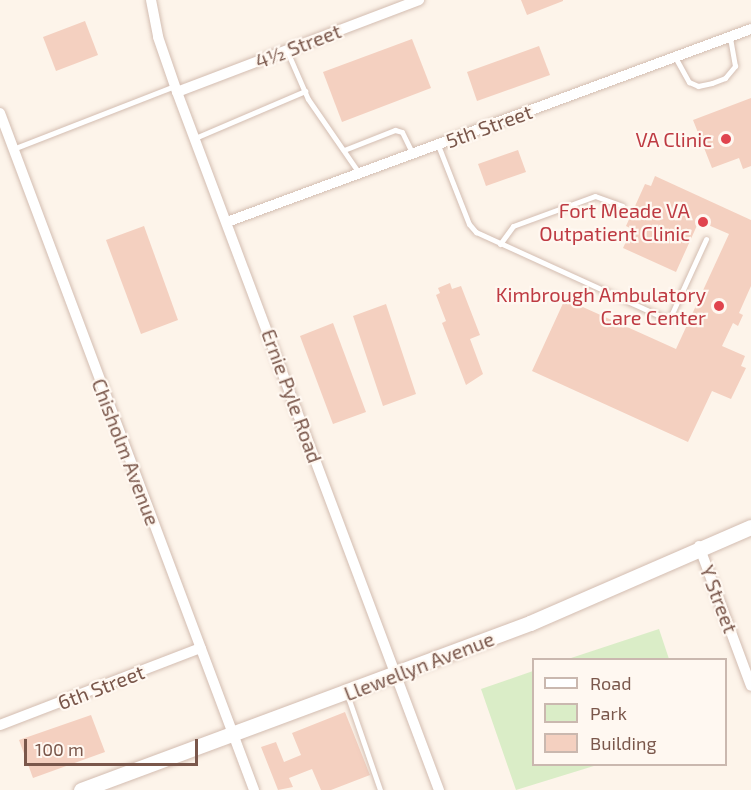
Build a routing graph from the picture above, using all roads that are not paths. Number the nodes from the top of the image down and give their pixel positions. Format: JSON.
{"nodes":[{"id":1,"x":151,"y":0,"type":"edge"},
{"id":2,"x":419,"y":0,"type":"edge"},
{"id":3,"x":751,"y":29,"type":"edge"},
{"id":4,"x":729,"y":37,"type":"junction"},
{"id":5,"x":287,"y":51,"type":"junction"},
{"id":6,"x":675,"y":57,"type":"junction"},
{"id":7,"x":176,"y":89,"type":"junction"},
{"id":8,"x":304,"y":91,"type":"junction"},
{"id":9,"x":0,"y":113,"type":"edge"},
{"id":10,"x":195,"y":138,"type":"junction"},
{"id":11,"x":438,"y":145,"type":"junction"},
{"id":12,"x":13,"y":149,"type":"junction"},
{"id":13,"x":344,"y":150,"type":"junction"},
{"id":14,"x":413,"y":155,"type":"junction"},
{"id":15,"x":360,"y":174,"type":"junction"},
{"id":16,"x":622,"y":206,"type":"dead end"},
{"id":17,"x":227,"y":222,"type":"junction"},
{"id":18,"x":706,"y":239,"type":"dead end"},
{"id":19,"x":500,"y":244,"type":"junction"},
{"id":20,"x":751,"y":526,"type":"edge"},
{"id":21,"x":699,"y":546,"type":"junction"},
{"id":22,"x":201,"y":648,"type":"junction"},
{"id":23,"x":395,"y":674,"type":"junction"},
{"id":24,"x":751,"y":686,"type":"edge"},
{"id":25,"x":347,"y":694,"type":"junction"},
{"id":26,"x":0,"y":725,"type":"edge"},
{"id":27,"x":233,"y":734,"type":"junction"},
{"id":28,"x":81,"y":790,"type":"edge"},
{"id":29,"x":254,"y":790,"type":"edge"},
{"id":30,"x":380,"y":790,"type":"edge"},
{"id":31,"x":439,"y":790,"type":"edge"}],
"edges":[{"from":1,"to":7,"type":"street","name":"Ernie Pyle Road"},
{"from":2,"to":5,"type":"street","name":"4½ Street"},
{"from":3,"to":4,"type":"street","name":"5th Street"},
{"from":4,"to":6,"type":"street","name":"5th Street"},
{"from":4,"to":6,"type":"lane"},
{"from":5,"to":7,"type":"street","name":"4½ Street"},
{"from":5,"to":8,"type":"lane"},
{"from":6,"to":11,"type":"street","name":"5th Street"},
{"from":7,"to":10,"type":"street","name":"Ernie Pyle Road"},
{"from":7,"to":12,"type":"lane"},
{"from":8,"to":10,"type":"lane"},
{"from":8,"to":13,"type":"lane"},
{"from":9,"to":12,"type":"street","name":"Chisholm Avenue"},
{"from":10,"to":17,"type":"street","name":"Ernie Pyle Road"},
{"from":11,"to":14,"type":"street","name":"5th Street"},
{"from":11,"to":19,"type":"lane"},
{"from":12,"to":22,"type":"street","name":"Chisholm Avenue"},
{"from":13,"to":14,"type":"lane"},
{"from":13,"to":15,"type":"lane"},
{"from":14,"to":15,"type":"street","name":"5th Street"},
{"from":15,"to":17,"type":"street","name":"5th Street"},
{"from":16,"to":19,"type":"lane"},
{"from":17,"to":23,"type":"street","name":"Ernie Pyle Road"},
{"from":18,"to":19,"type":"lane"},
{"from":20,"to":21,"type":"street","name":"Llewellyn Avenue"},
{"from":21,"to":23,"type":"street","name":"Llewellyn Avenue"},
{"from":21,"to":24,"type":"street","name":"Y Street"},
{"from":22,"to":26,"type":"street","name":"6th Street"},
{"from":22,"to":27,"type":"street","name":"Chisholm Avenue"},
{"from":23,"to":25,"type":"street","name":"Llewellyn Avenue"},
{"from":23,"to":31,"type":"street","name":"Ernie Pyle Road"},
{"from":25,"to":27,"type":"street","name":"Llewellyn Avenue"},
{"from":25,"to":30,"type":"lane"},
{"from":27,"to":28,"type":"street","name":"Llewellyn Avenue"},
{"from":27,"to":29,"type":"street","name":"Chisholm Avenue"}]}
